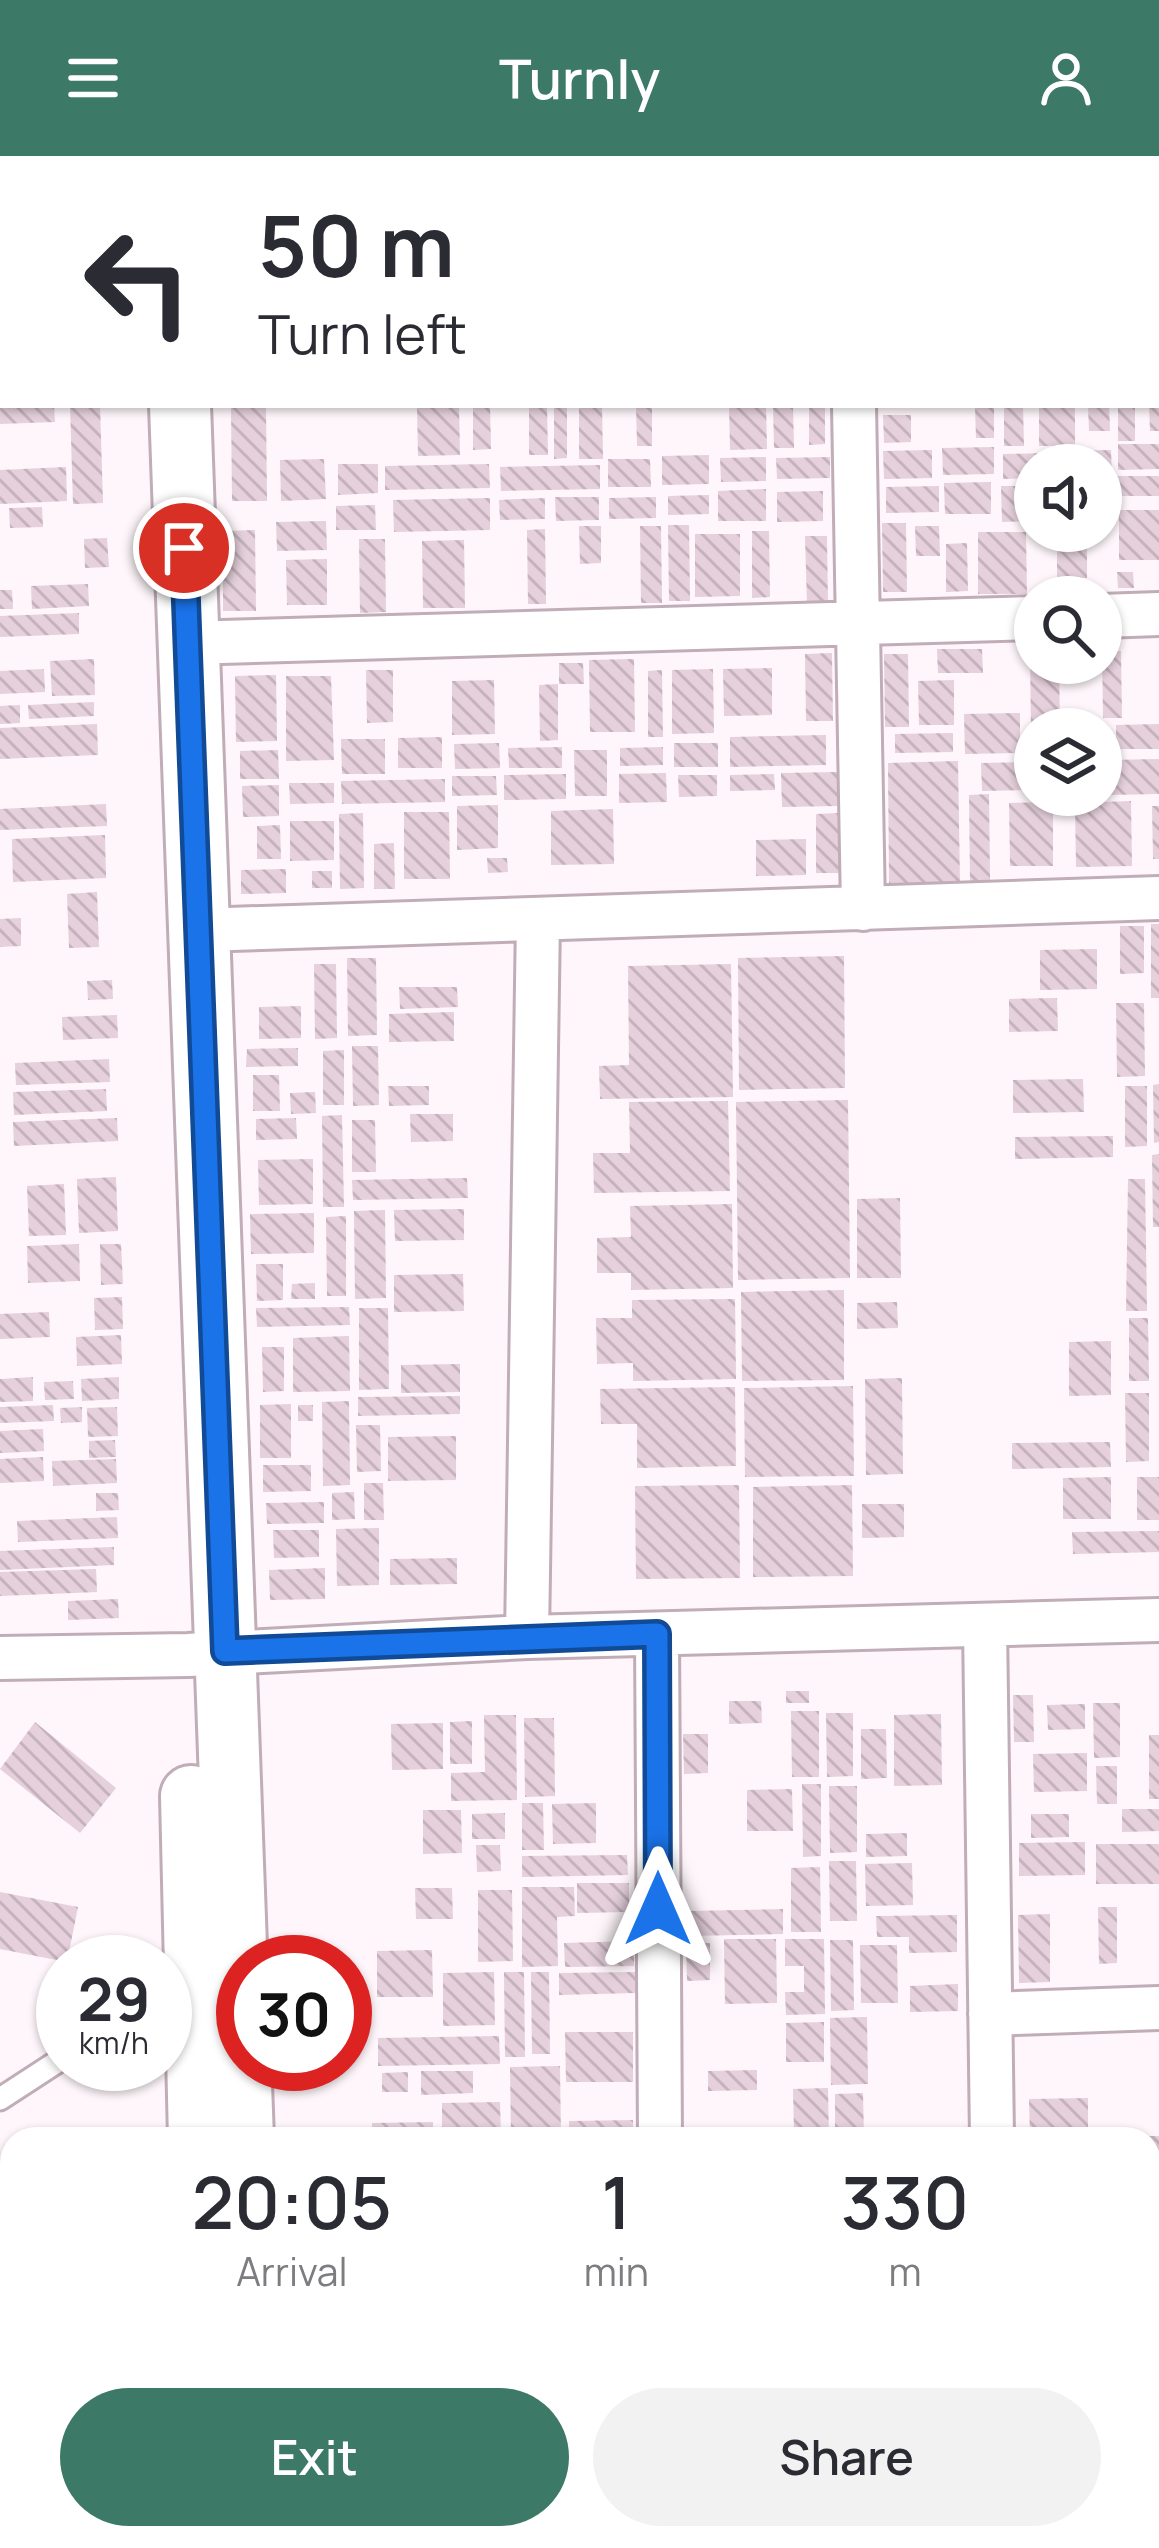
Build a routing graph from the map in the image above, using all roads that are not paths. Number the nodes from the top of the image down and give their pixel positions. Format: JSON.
{"nodes":[{"id":1,"x":146,"y":408,"type":"edge"},
{"id":2,"x":180,"y":408,"type":"edge"},
{"id":3,"x":854,"y":408,"type":"edge"},
{"id":4,"x":1159,"y":614,"type":"edge"},
{"id":5,"x":1122,"y":615,"type":"edge"},
{"id":6,"x":1014,"y":619,"type":"edge"},
{"id":7,"x":856,"y":623,"type":"junction"},
{"id":8,"x":186,"y":644,"type":"junction"},
{"id":9,"x":1159,"y":898,"type":"edge"},
{"id":10,"x":863,"y":909,"type":"junction"},
{"id":11,"x":538,"y":920,"type":"junction"},
{"id":12,"x":200,"y":930,"type":"junction"},
{"id":13,"x":1159,"y":1620,"type":"edge"},
{"id":14,"x":985,"y":1625,"type":"junction"},
{"id":15,"x":657,"y":1634,"type":"junction"},
{"id":16,"x":527,"y":1637,"type":"junction"},
{"id":17,"x":207,"y":1653,"type":"junction"},
{"id":18,"x":0,"y":1658,"type":"edge"},
{"id":19,"x":1159,"y":2008,"type":"edge"},
{"id":20,"x":990,"y":2014,"type":"junction"},
{"id":21,"x":36,"y":2076,"type":"edge"},
{"id":22,"x":0,"y":2099,"type":"edge"},
{"id":23,"x":198,"y":2127,"type":"edge"},
{"id":24,"x":242,"y":2127,"type":"edge"},
{"id":25,"x":660,"y":2127,"type":"edge"},
{"id":26,"x":992,"y":2127,"type":"edge"}],
"edges":[{"from":1,"to":17,"type":"main road"},
{"from":2,"to":8,"type":"main road"},
{"from":3,"to":7,"type":"street"},
{"from":4,"to":5,"type":"street"},
{"from":6,"to":7,"type":"street"},
{"from":7,"to":8,"type":"street"},
{"from":7,"to":10,"type":"street"},
{"from":8,"to":12,"type":"main road"},
{"from":9,"to":10,"type":"street"},
{"from":10,"to":11,"type":"street"},
{"from":11,"to":12,"type":"street"},
{"from":11,"to":16,"type":"street"},
{"from":12,"to":17,"type":"main road"},
{"from":13,"to":14,"type":"street"},
{"from":14,"to":15,"type":"street"},
{"from":14,"to":20,"type":"street"},
{"from":15,"to":16,"type":"street"},
{"from":15,"to":25,"type":"street"},
{"from":16,"to":17,"type":"street"},
{"from":17,"to":18,"type":"street"},
{"from":17,"to":23,"type":"main road"},
{"from":17,"to":24,"type":"main road"},
{"from":19,"to":20,"type":"street"},
{"from":20,"to":26,"type":"street"},
{"from":21,"to":22,"type":"lane"}]}
